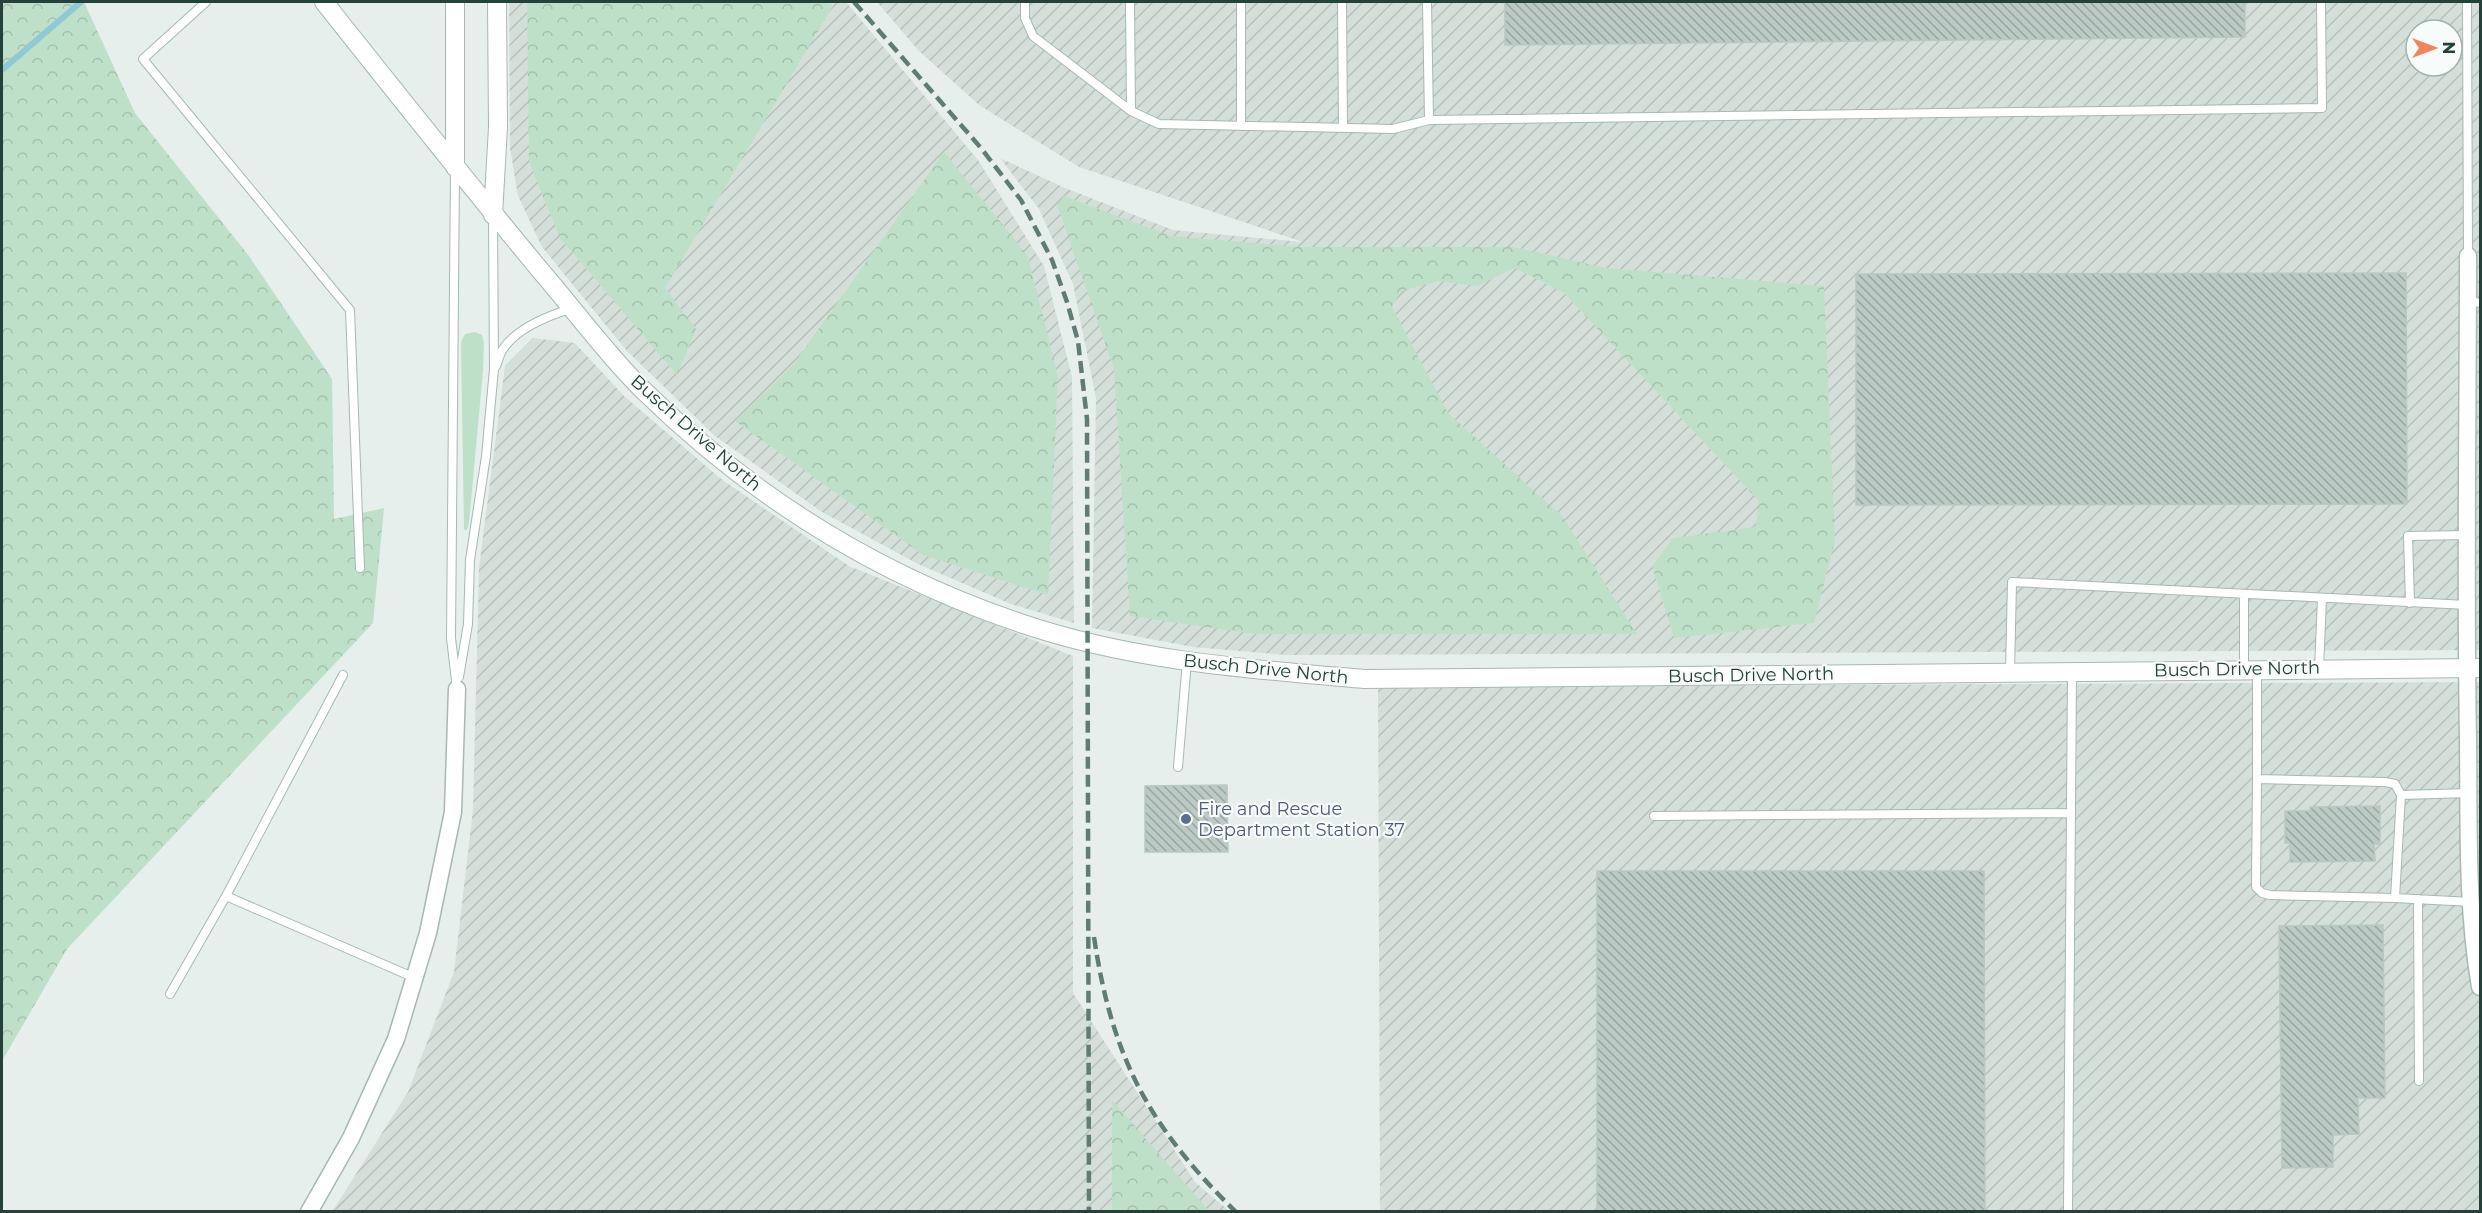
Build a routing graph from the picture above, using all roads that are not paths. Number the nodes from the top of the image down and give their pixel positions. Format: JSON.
{"nodes":[{"id":1,"x":206,"y":2,"type":"edge"},
{"id":2,"x":324,"y":2,"type":"edge"},
{"id":3,"x":455,"y":2,"type":"edge"},
{"id":4,"x":497,"y":2,"type":"edge"},
{"id":5,"x":1025,"y":2,"type":"edge"},
{"id":6,"x":1130,"y":2,"type":"edge"},
{"id":7,"x":1241,"y":2,"type":"edge"},
{"id":8,"x":1342,"y":2,"type":"edge"},
{"id":9,"x":1427,"y":2,"type":"edge"},
{"id":10,"x":2321,"y":2,"type":"edge"},
{"id":11,"x":2467,"y":2,"type":"edge"},
{"id":12,"x":1131,"y":111,"type":"junction"},
{"id":13,"x":1428,"y":120,"type":"junction"},
{"id":14,"x":1241,"y":126,"type":"junction"},
{"id":15,"x":1343,"y":128,"type":"junction"},
{"id":16,"x":455,"y":167,"type":"junction"},
{"id":17,"x":493,"y":215,"type":"junction"},
{"id":18,"x":2468,"y":256,"type":"joint"},
{"id":19,"x":2474,"y":302,"type":"edge"},
{"id":20,"x":573,"y":308,"type":"junction"},
{"id":21,"x":494,"y":369,"type":"junction"},
{"id":22,"x":2469,"y":542,"type":"junction"},
{"id":23,"x":360,"y":568,"type":"dead end"},
{"id":24,"x":2244,"y":594,"type":"junction"},
{"id":25,"x":2322,"y":599,"type":"junction"},
{"id":26,"x":2410,"y":603,"type":"junction"},
{"id":27,"x":2467,"y":605,"type":"junction"},
{"id":28,"x":1187,"y":661,"type":"junction"},
{"id":29,"x":2251,"y":669,"type":"junction"},
{"id":30,"x":2319,"y":669,"type":"junction"},
{"id":31,"x":2473,"y":669,"type":"edge"},
{"id":32,"x":2072,"y":671,"type":"junction"},
{"id":33,"x":2010,"y":672,"type":"junction"},
{"id":34,"x":343,"y":675,"type":"dead end"},
{"id":35,"x":457,"y":689,"type":"junction"},
{"id":36,"x":1178,"y":767,"type":"dead end"},
{"id":37,"x":2257,"y":779,"type":"junction"},
{"id":38,"x":2469,"y":793,"type":"junction"},
{"id":39,"x":2401,"y":795,"type":"junction"},
{"id":40,"x":2071,"y":813,"type":"junction"},
{"id":41,"x":1654,"y":816,"type":"dead end"},
{"id":42,"x":226,"y":896,"type":"junction"},
{"id":43,"x":2395,"y":898,"type":"junction"},
{"id":44,"x":2418,"y":899,"type":"junction"},
{"id":45,"x":2472,"y":902,"type":"junction"},
{"id":46,"x":415,"y":978,"type":"junction"},
{"id":47,"x":2481,"y":987,"type":"edge"},
{"id":48,"x":170,"y":994,"type":"dead end"},
{"id":49,"x":2419,"y":1081,"type":"dead end"},
{"id":50,"x":309,"y":1212,"type":"edge"},
{"id":51,"x":2068,"y":1212,"type":"edge"}],
"edges":[{"from":1,"to":23,"type":"lane"},
{"from":2,"to":16,"type":"street","name":"Busch Drive North"},
{"from":3,"to":16,"type":"street"},
{"from":4,"to":17,"type":"street"},
{"from":5,"to":12,"type":"lane"},
{"from":6,"to":12,"type":"lane"},
{"from":7,"to":14,"type":"lane"},
{"from":8,"to":15,"type":"lane"},
{"from":9,"to":13,"type":"lane"},
{"from":10,"to":13,"type":"lane"},
{"from":11,"to":18,"type":"lane"},
{"from":12,"to":14,"type":"lane"},
{"from":13,"to":15,"type":"lane"},
{"from":14,"to":15,"type":"lane"},
{"from":16,"to":17,"type":"street","name":"Busch Drive North"},
{"from":16,"to":35,"type":"lane"},
{"from":17,"to":20,"type":"street","name":"Busch Drive North"},
{"from":17,"to":21,"type":"lane"},
{"from":18,"to":19,"type":"street"},
{"from":19,"to":22,"type":"street"},
{"from":20,"to":21,"type":"lane"},
{"from":20,"to":28,"type":"street","name":"Busch Drive North"},
{"from":21,"to":35,"type":"lane"},
{"from":22,"to":26,"type":"lane"},
{"from":22,"to":27,"type":"street"},
{"from":24,"to":25,"type":"lane"},
{"from":24,"to":29,"type":"lane"},
{"from":24,"to":33,"type":"lane"},
{"from":25,"to":26,"type":"lane"},
{"from":25,"to":30,"type":"lane"},
{"from":26,"to":27,"type":"lane"},
{"from":27,"to":31,"type":"street"},
{"from":28,"to":33,"type":"street","name":"Busch Drive North"},
{"from":28,"to":36,"type":"lane"},
{"from":29,"to":30,"type":"street","name":"Busch Drive North"},
{"from":29,"to":32,"type":"street","name":"Busch Drive North"},
{"from":29,"to":37,"type":"lane"},
{"from":30,"to":31,"type":"street","name":"Busch Drive North"},
{"from":31,"to":38,"type":"street"},
{"from":32,"to":33,"type":"street","name":"Busch Drive North"},
{"from":32,"to":40,"type":"lane"},
{"from":34,"to":42,"type":"lane"},
{"from":35,"to":46,"type":"street"},
{"from":37,"to":39,"type":"lane"},
{"from":37,"to":43,"type":"lane"},
{"from":38,"to":39,"type":"lane"},
{"from":38,"to":45,"type":"street"},
{"from":39,"to":43,"type":"lane"},
{"from":40,"to":41,"type":"lane"},
{"from":40,"to":51,"type":"lane"},
{"from":42,"to":46,"type":"lane"},
{"from":42,"to":48,"type":"lane"},
{"from":43,"to":44,"type":"lane"},
{"from":44,"to":45,"type":"lane"},
{"from":44,"to":49,"type":"lane"},
{"from":45,"to":47,"type":"street"},
{"from":46,"to":50,"type":"street"}]}
